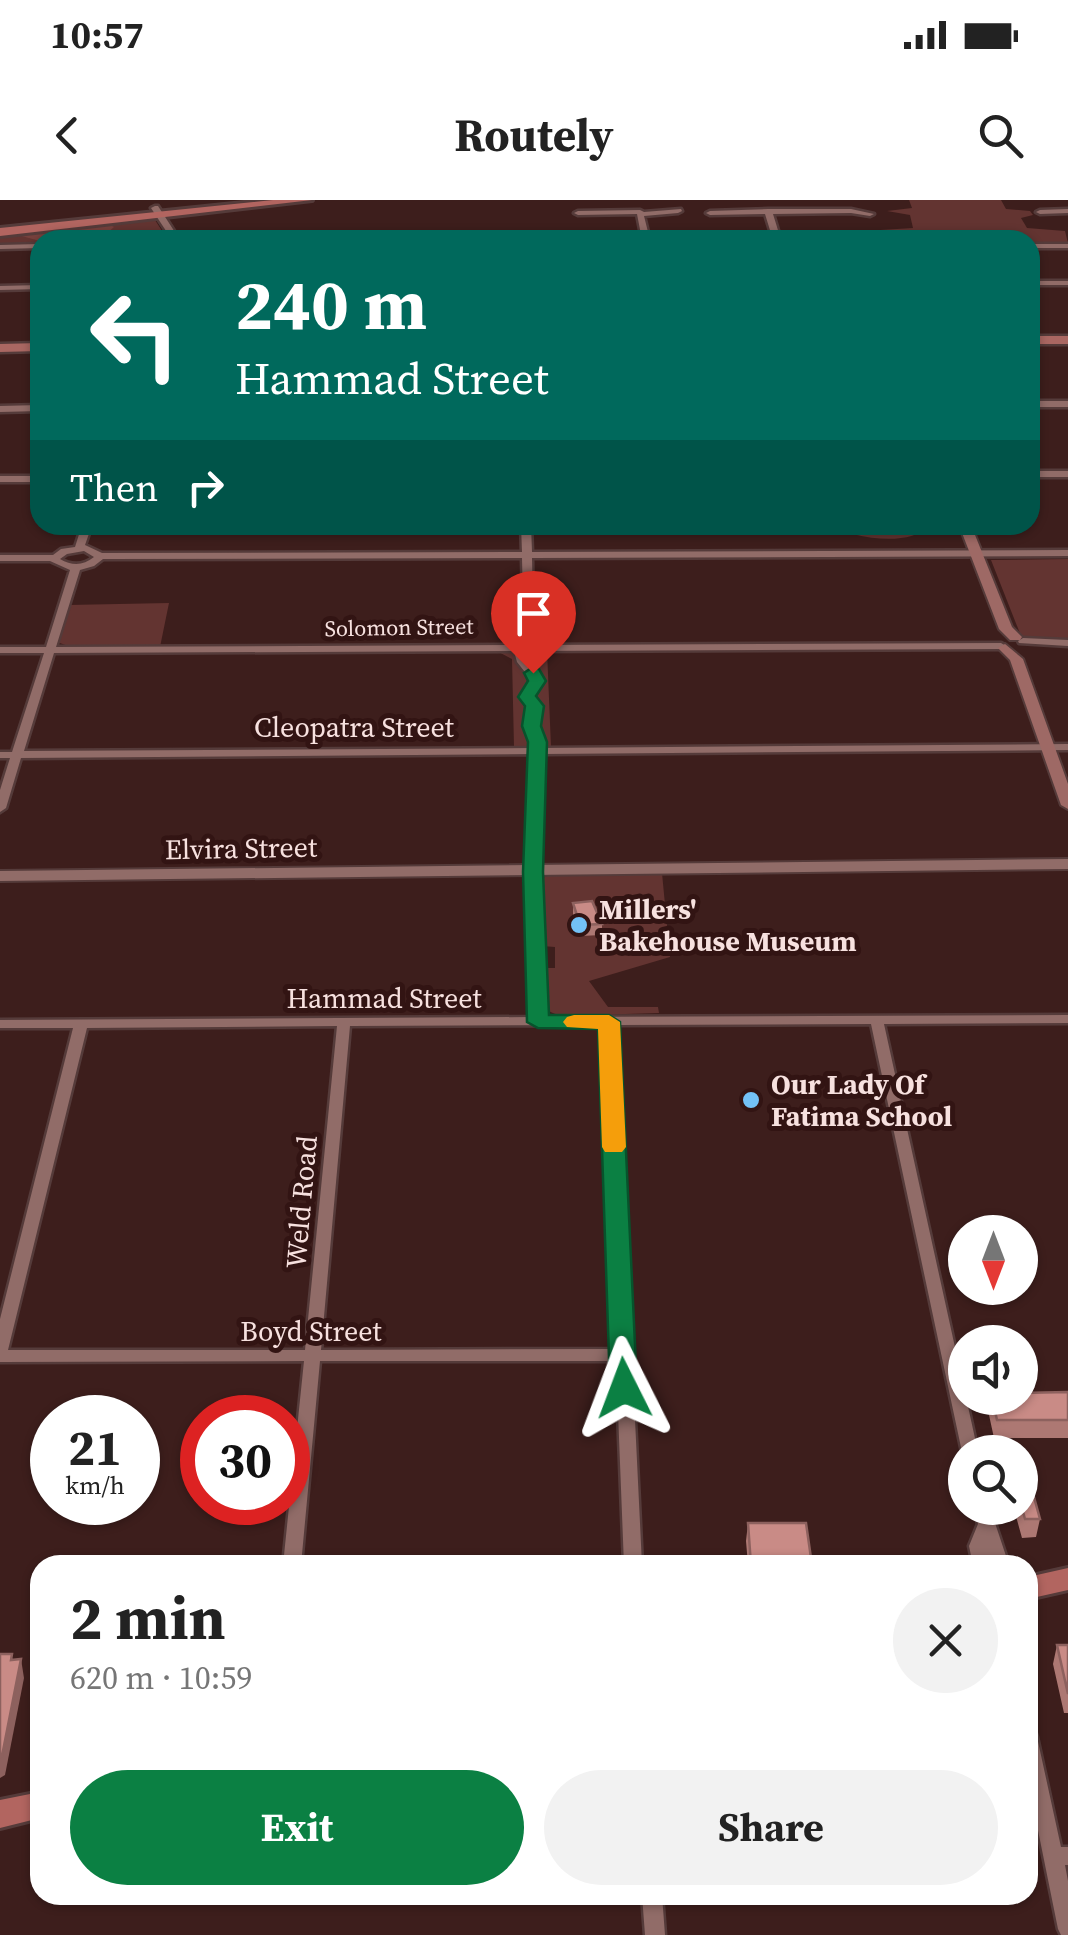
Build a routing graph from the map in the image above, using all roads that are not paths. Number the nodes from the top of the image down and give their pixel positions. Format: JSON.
{"nodes":[{"id":1,"x":241,"y":200,"type":"edge"},
{"id":2,"x":306,"y":200,"type":"edge"},
{"id":3,"x":1068,"y":210,"type":"edge"},
{"id":4,"x":157,"y":211,"type":"junction"},
{"id":5,"x":678,"y":211,"type":"dead end"},
{"id":6,"x":768,"y":211,"type":"junction"},
{"id":7,"x":578,"y":212,"type":"dead end"},
{"id":8,"x":1040,"y":212,"type":"dead end"},
{"id":9,"x":644,"y":214,"type":"junction"},
{"id":10,"x":710,"y":214,"type":"dead end"},
{"id":11,"x":870,"y":214,"type":"dead end"},
{"id":12,"x":0,"y":223,"type":"edge"},
{"id":13,"x":169,"y":230,"type":"edge"},
{"id":14,"x":645,"y":230,"type":"edge"},
{"id":15,"x":774,"y":230,"type":"edge"},
{"id":16,"x":0,"y":232,"type":"edge"},
{"id":17,"x":30,"y":246,"type":"edge"},
{"id":18,"x":1040,"y":246,"type":"edge"},
{"id":19,"x":1068,"y":246,"type":"edge"},
{"id":20,"x":0,"y":247,"type":"edge"},
{"id":21,"x":1040,"y":283,"type":"edge"},
{"id":22,"x":1068,"y":283,"type":"edge"},
{"id":23,"x":0,"y":288,"type":"edge"},
{"id":24,"x":30,"y":288,"type":"edge"},
{"id":25,"x":1068,"y":341,"type":"edge"},
{"id":26,"x":1040,"y":342,"type":"edge"},
{"id":27,"x":0,"y":346,"type":"edge"},
{"id":28,"x":30,"y":346,"type":"edge"},
{"id":29,"x":1040,"y":404,"type":"edge"},
{"id":30,"x":1068,"y":404,"type":"edge"},
{"id":31,"x":30,"y":408,"type":"edge"},
{"id":32,"x":0,"y":409,"type":"edge"},
{"id":33,"x":1040,"y":474,"type":"edge"},
{"id":34,"x":1068,"y":474,"type":"edge"},
{"id":35,"x":30,"y":479,"type":"edge"},
{"id":36,"x":0,"y":480,"type":"edge"},
{"id":37,"x":84,"y":535,"type":"edge"},
{"id":38,"x":526,"y":535,"type":"edge"},
{"id":39,"x":969,"y":535,"type":"edge"},
{"id":40,"x":79,"y":548,"type":"junction"},
{"id":41,"x":1068,"y":552,"type":"edge"},
{"id":42,"x":976,"y":553,"type":"junction"},
{"id":43,"x":100,"y":556,"type":"junction"},
{"id":44,"x":527,"y":556,"type":"junction"},
{"id":45,"x":0,"y":558,"type":"edge"},
{"id":46,"x":55,"y":558,"type":"junction"},
{"id":47,"x":76,"y":568,"type":"junction"},
{"id":48,"x":1011,"y":643,"type":"junction"},
{"id":49,"x":1068,"y":643,"type":"edge"},
{"id":50,"x":524,"y":646,"type":"junction"},
{"id":51,"x":0,"y":650,"type":"edge"},
{"id":52,"x":49,"y":650,"type":"junction"},
{"id":53,"x":1068,"y":747,"type":"edge"},
{"id":54,"x":1048,"y":748,"type":"junction"},
{"id":55,"x":538,"y":750,"type":"junction"},
{"id":56,"x":0,"y":755,"type":"edge"},
{"id":57,"x":18,"y":755,"type":"junction"},
{"id":58,"x":1068,"y":805,"type":"edge"},
{"id":59,"x":0,"y":808,"type":"edge"},
{"id":60,"x":1068,"y":867,"type":"edge"},
{"id":61,"x":533,"y":869,"type":"junction"},
{"id":62,"x":0,"y":876,"type":"edge"},
{"id":63,"x":1068,"y":1019,"type":"edge"},
{"id":64,"x":538,"y":1022,"type":"junction"},
{"id":65,"x":609,"y":1022,"type":"junction"},
{"id":66,"x":877,"y":1022,"type":"junction"},
{"id":67,"x":81,"y":1023,"type":"junction"},
{"id":68,"x":344,"y":1023,"type":"junction"},
{"id":69,"x":0,"y":1024,"type":"edge"},
{"id":70,"x":0,"y":1353,"type":"edge"},
{"id":71,"x":622,"y":1354,"type":"junction"},
{"id":72,"x":312,"y":1356,"type":"junction"},
{"id":73,"x":966,"y":1435,"type":"edge"},
{"id":74,"x":982,"y":1525,"type":"edge"},
{"id":75,"x":987,"y":1525,"type":"edge"},
{"id":76,"x":293,"y":1555,"type":"edge"},
{"id":77,"x":632,"y":1555,"type":"edge"},
{"id":78,"x":980,"y":1555,"type":"edge"},
{"id":79,"x":997,"y":1555,"type":"edge"},
{"id":80,"x":1068,"y":1579,"type":"edge"},
{"id":81,"x":1038,"y":1586,"type":"edge"},
{"id":82,"x":1038,"y":1774,"type":"edge"},
{"id":83,"x":30,"y":1808,"type":"edge"},
{"id":84,"x":0,"y":1814,"type":"edge"},
{"id":85,"x":1060,"y":1856,"type":"edge"},
{"id":86,"x":652,"y":1905,"type":"edge"},
{"id":87,"x":1068,"y":1929,"type":"edge"},
{"id":88,"x":654,"y":1935,"type":"edge"}],
"edges":[{"from":1,"to":4,"type":"highway"},
{"from":2,"to":4,"type":"highway"},
{"from":3,"to":8,"type":"street"},
{"from":4,"to":12,"type":"highway"},
{"from":4,"to":13,"type":"street"},
{"from":4,"to":16,"type":"highway"},
{"from":5,"to":9,"type":"street"},
{"from":6,"to":10,"type":"street"},
{"from":6,"to":11,"type":"street"},
{"from":6,"to":15,"type":"street"},
{"from":7,"to":9,"type":"street"},
{"from":9,"to":14,"type":"street"},
{"from":17,"to":20,"type":"street"},
{"from":18,"to":19,"type":"street"},
{"from":21,"to":22,"type":"street"},
{"from":23,"to":24,"type":"street"},
{"from":25,"to":26,"type":"main road"},
{"from":27,"to":28,"type":"main road"},
{"from":29,"to":30,"type":"street"},
{"from":31,"to":32,"type":"street"},
{"from":33,"to":34,"type":"street"},
{"from":35,"to":36,"type":"street"},
{"from":37,"to":40,"type":"street"},
{"from":38,"to":44,"type":"street"},
{"from":39,"to":42,"type":"main road"},
{"from":40,"to":43,"type":"street"},
{"from":40,"to":46,"type":"street"},
{"from":41,"to":42,"type":"street"},
{"from":42,"to":44,"type":"street"},
{"from":42,"to":48,"type":"main road"},
{"from":43,"to":44,"type":"street"},
{"from":43,"to":47,"type":"street"},
{"from":44,"to":50,"type":"street"},
{"from":45,"to":46,"type":"street"},
{"from":46,"to":47,"type":"street"},
{"from":47,"to":52,"type":"street"},
{"from":48,"to":49,"type":"street","name":"Solomon Street"},
{"from":48,"to":50,"type":"street","name":"Solomon Street"},
{"from":48,"to":54,"type":"main road"},
{"from":50,"to":52,"type":"street","name":"Solomon Street"},
{"from":50,"to":55,"type":"street"},
{"from":51,"to":52,"type":"street","name":"Solomon Street"},
{"from":52,"to":57,"type":"street"},
{"from":53,"to":54,"type":"street","name":"Cleopatra Street"},
{"from":54,"to":55,"type":"street","name":"Cleopatra Street"},
{"from":54,"to":58,"type":"main road"},
{"from":55,"to":57,"type":"street","name":"Cleopatra Street"},
{"from":55,"to":61,"type":"street"},
{"from":56,"to":57,"type":"street","name":"Cleopatra Street"},
{"from":57,"to":59,"type":"street"},
{"from":60,"to":61,"type":"street","name":"Elvira Street"},
{"from":61,"to":62,"type":"street","name":"Elvira Street"},
{"from":61,"to":64,"type":"street"},
{"from":63,"to":66,"type":"street","name":"Hammad Street"},
{"from":64,"to":65,"type":"street","name":"Hammad Street"},
{"from":64,"to":68,"type":"street","name":"Hammad Street"},
{"from":65,"to":66,"type":"street","name":"Hammad Street"},
{"from":65,"to":71,"type":"street"},
{"from":66,"to":73,"type":"street"},
{"from":67,"to":68,"type":"street","name":"Hammad Street"},
{"from":67,"to":69,"type":"street","name":"Hammad Street"},
{"from":67,"to":70,"type":"street"},
{"from":68,"to":72,"type":"street","name":"Weld Road"},
{"from":70,"to":72,"type":"street","name":"Boyd Street"},
{"from":71,"to":72,"type":"street","name":"Boyd Street"},
{"from":71,"to":77,"type":"street"},
{"from":72,"to":76,"type":"street","name":"Weld Road"},
{"from":74,"to":78,"type":"street"},
{"from":75,"to":79,"type":"street"},
{"from":80,"to":81,"type":"highway"},
{"from":82,"to":85,"type":"street"},
{"from":83,"to":84,"type":"highway"},
{"from":85,"to":87,"type":"street"},
{"from":86,"to":88,"type":"street"}]}
